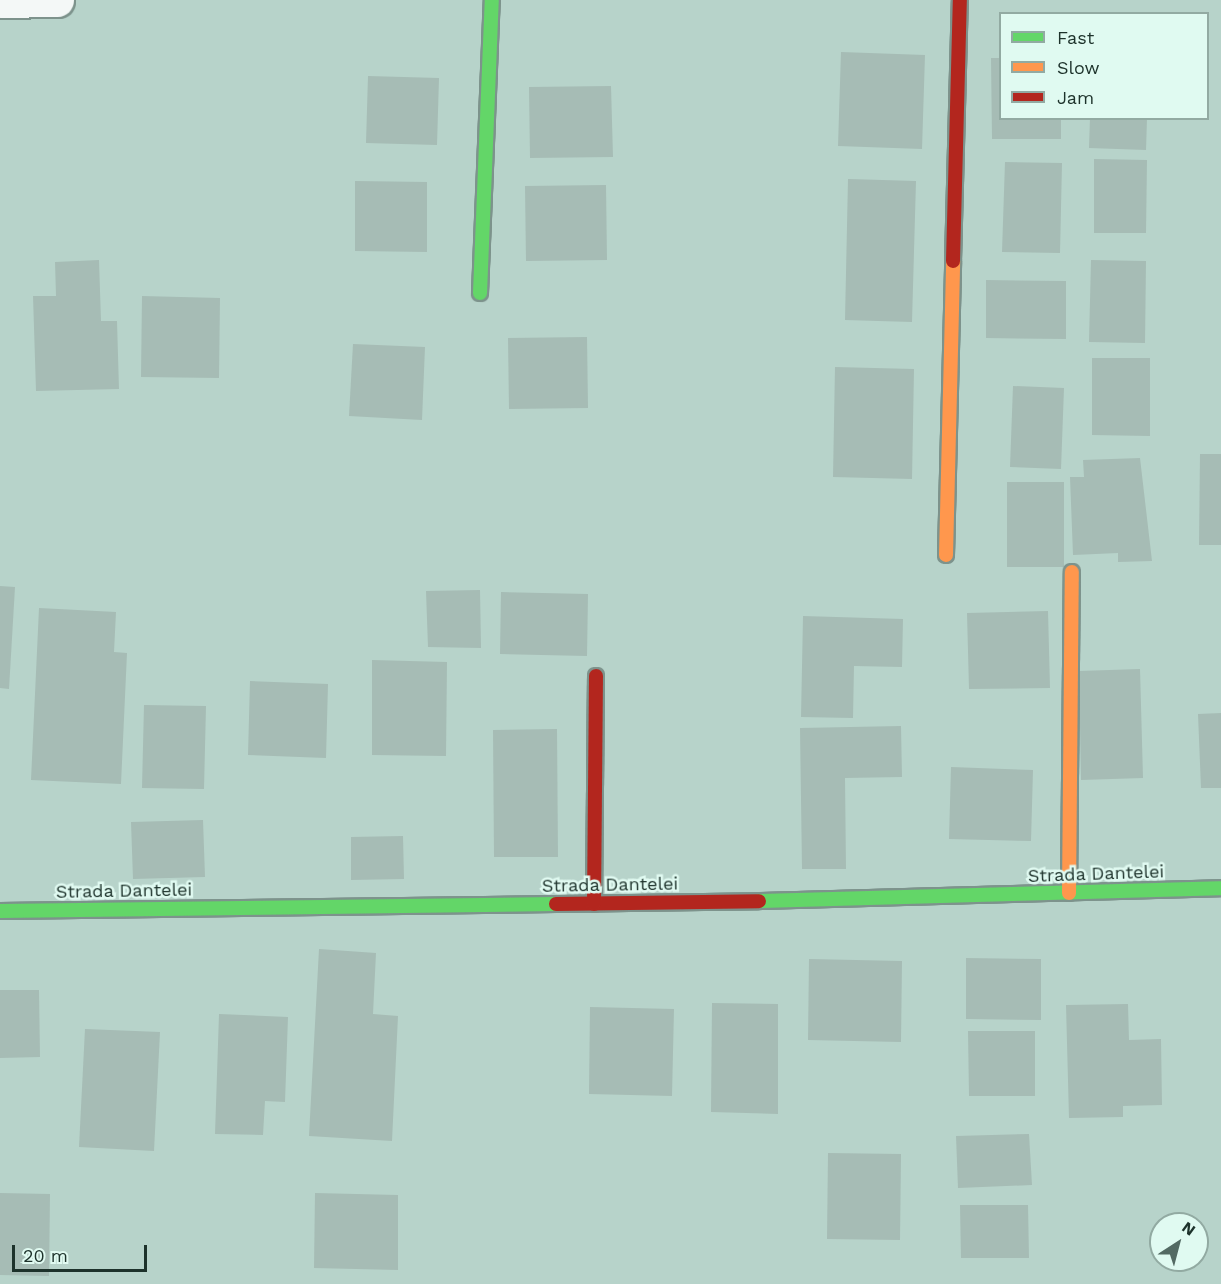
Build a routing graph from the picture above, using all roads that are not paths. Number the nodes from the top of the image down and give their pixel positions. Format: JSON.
{"nodes":[{"id":1,"x":57,"y":0,"type":"edge"},
{"id":2,"x":492,"y":0,"type":"edge"},
{"id":3,"x":960,"y":0,"type":"edge"},
{"id":4,"x":0,"y":1,"type":"edge"},
{"id":5,"x":480,"y":293,"type":"dead end"},
{"id":6,"x":946,"y":555,"type":"dead end"},
{"id":7,"x":1072,"y":572,"type":"dead end"},
{"id":8,"x":596,"y":676,"type":"dead end"},
{"id":9,"x":1221,"y":888,"type":"edge"},
{"id":10,"x":1069,"y":893,"type":"junction"},
{"id":11,"x":594,"y":904,"type":"junction"},
{"id":12,"x":0,"y":911,"type":"edge"}],
"edges":[{"from":1,"to":4,"type":"street"},
{"from":2,"to":5,"type":"street"},
{"from":3,"to":6,"type":"street"},
{"from":7,"to":10,"type":"street"},
{"from":8,"to":11,"type":"street"},
{"from":9,"to":10,"type":"street","name":"Strada Dantelei"},
{"from":10,"to":11,"type":"street","name":"Strada Dantelei"},
{"from":11,"to":12,"type":"street","name":"Strada Dantelei"}]}
